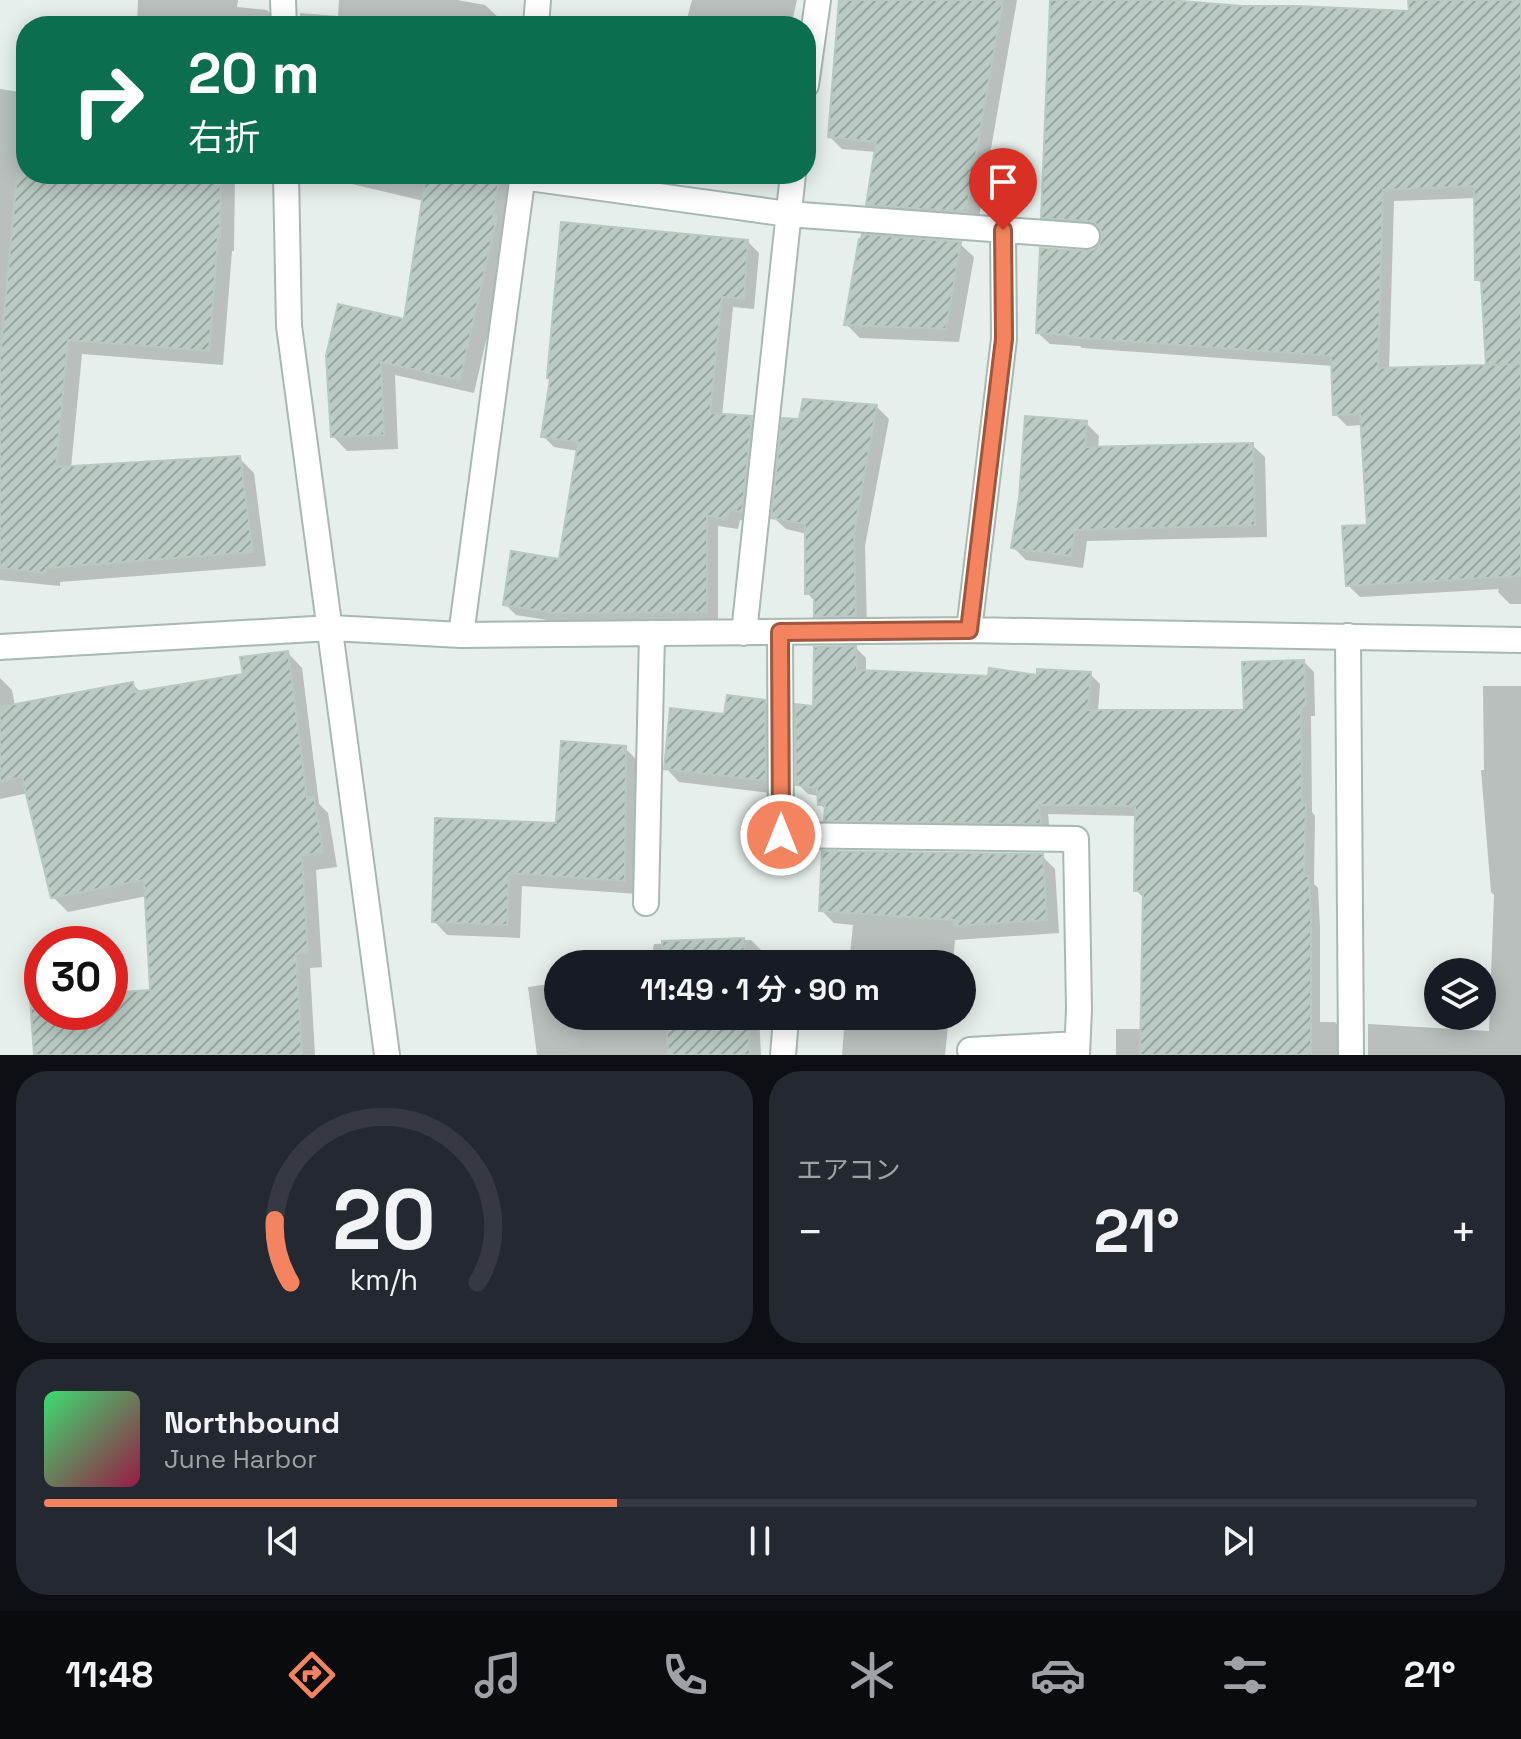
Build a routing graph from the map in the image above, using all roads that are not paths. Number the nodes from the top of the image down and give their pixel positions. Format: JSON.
{"nodes":[{"id":1,"x":286,"y":184,"type":"edge"},
{"id":2,"x":521,"y":184,"type":"edge"},
{"id":3,"x":578,"y":184,"type":"edge"},
{"id":4,"x":792,"y":184,"type":"edge"},
{"id":5,"x":788,"y":214,"type":"junction"},
{"id":6,"x":1003,"y":230,"type":"junction"},
{"id":7,"x":1087,"y":236,"type":"dead end"},
{"id":8,"x":331,"y":628,"type":"junction"},
{"id":9,"x":969,"y":630,"type":"junction"},
{"id":10,"x":780,"y":632,"type":"junction"},
{"id":11,"x":652,"y":633,"type":"junction"},
{"id":12,"x":744,"y":633,"type":"junction"},
{"id":13,"x":461,"y":635,"type":"junction"},
{"id":14,"x":1348,"y":636,"type":"junction"},
{"id":15,"x":1521,"y":640,"type":"edge"},
{"id":16,"x":0,"y":647,"type":"edge"},
{"id":17,"x":646,"y":903,"type":"dead end"},
{"id":18,"x":970,"y":1050,"type":"dead end"},
{"id":19,"x":1077,"y":1050,"type":"edge"},
{"id":20,"x":387,"y":1055,"type":"edge"},
{"id":21,"x":1351,"y":1055,"type":"edge"}],
"edges":[{"from":1,"to":8,"type":"street"},
{"from":2,"to":13,"type":"street"},
{"from":3,"to":5,"type":"street"},
{"from":4,"to":5,"type":"street"},
{"from":5,"to":6,"type":"street"},
{"from":5,"to":12,"type":"street"},
{"from":6,"to":7,"type":"street"},
{"from":6,"to":9,"type":"street"},
{"from":8,"to":13,"type":"street"},
{"from":8,"to":16,"type":"street"},
{"from":8,"to":20,"type":"street"},
{"from":9,"to":10,"type":"street"},
{"from":9,"to":14,"type":"street"},
{"from":10,"to":12,"type":"street"},
{"from":10,"to":19,"type":"street"},
{"from":11,"to":12,"type":"street"},
{"from":11,"to":13,"type":"street"},
{"from":11,"to":17,"type":"street"},
{"from":14,"to":15,"type":"street"},
{"from":14,"to":21,"type":"street"},
{"from":18,"to":19,"type":"street"}]}
